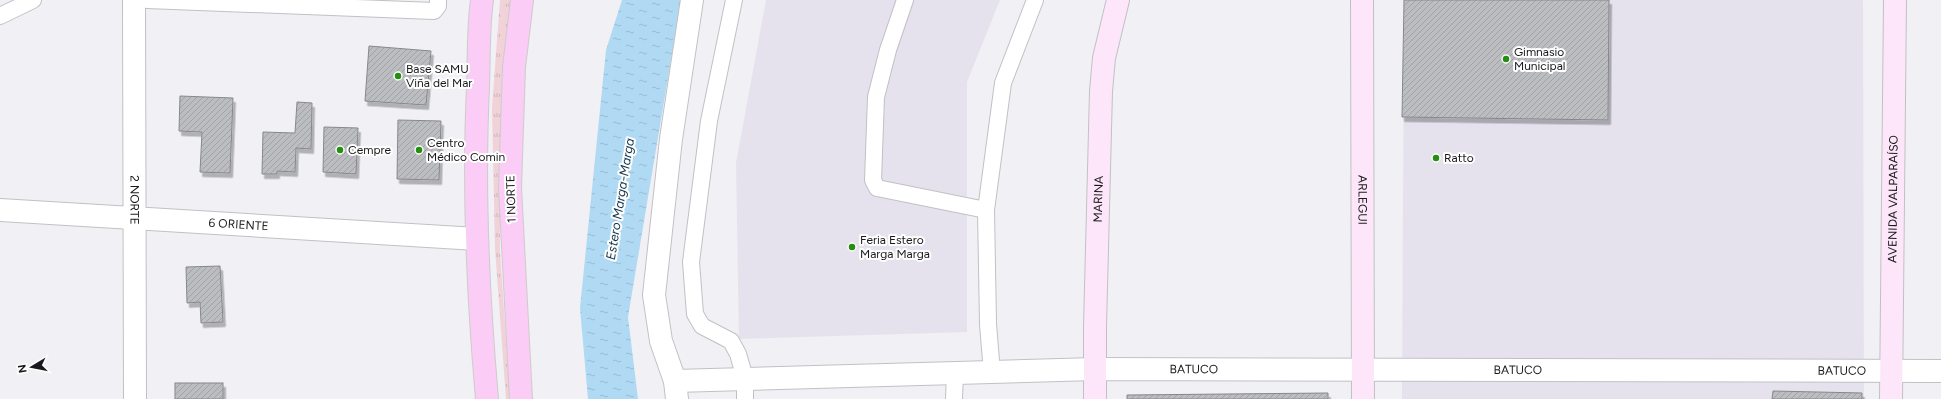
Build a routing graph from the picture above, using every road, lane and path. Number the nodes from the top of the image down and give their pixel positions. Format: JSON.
{"nodes":[{"id":1,"x":34,"y":0,"type":"edge"},
{"id":2,"x":134,"y":0,"type":"edge"},
{"id":3,"x":148,"y":0,"type":"edge"},
{"id":4,"x":438,"y":0,"type":"edge"},
{"id":5,"x":482,"y":0,"type":"edge"},
{"id":6,"x":522,"y":0,"type":"edge"},
{"id":7,"x":692,"y":0,"type":"edge"},
{"id":8,"x":734,"y":0,"type":"edge"},
{"id":9,"x":905,"y":0,"type":"edge"},
{"id":10,"x":1035,"y":0,"type":"edge"},
{"id":11,"x":1118,"y":0,"type":"edge"},
{"id":12,"x":1362,"y":0,"type":"edge"},
{"id":13,"x":1895,"y":0,"type":"edge"},
{"id":14,"x":0,"y":16,"type":"edge"},
{"id":15,"x":0,"y":210,"type":"edge"},
{"id":16,"x":986,"y":210,"type":"junction"},
{"id":17,"x":134,"y":218,"type":"junction"},
{"id":18,"x":477,"y":239,"type":"junction"},
{"id":19,"x":1095,"y":369,"type":"junction"},
{"id":20,"x":1363,"y":370,"type":"junction"},
{"id":21,"x":1891,"y":371,"type":"junction"},
{"id":22,"x":1941,"y":371,"type":"edge"},
{"id":23,"x":954,"y":373,"type":"junction"},
{"id":24,"x":992,"y":373,"type":"junction"},
{"id":25,"x":745,"y":389,"type":"edge"},
{"id":26,"x":676,"y":390,"type":"edge"},
{"id":27,"x":135,"y":399,"type":"edge"},
{"id":28,"x":487,"y":399,"type":"edge"},
{"id":29,"x":521,"y":399,"type":"edge"},
{"id":30,"x":954,"y":399,"type":"edge"},
{"id":31,"x":1095,"y":399,"type":"edge"},
{"id":32,"x":1363,"y":399,"type":"edge"},
{"id":33,"x":1890,"y":399,"type":"edge"}],
"edges":[{"from":1,"to":14,"type":"lane"},
{"from":2,"to":17,"type":"street","name":"2 NORTE"},
{"from":3,"to":4,"type":"lane"},
{"from":5,"to":18,"type":"main road"},
{"from":6,"to":29,"type":"main road","name":"1 NORTE"},
{"from":7,"to":26,"type":"street"},
{"from":8,"to":25,"type":"lane"},
{"from":9,"to":16,"type":"lane"},
{"from":10,"to":16,"type":"lane"},
{"from":11,"to":19,"type":"main road","name":"MARINA"},
{"from":12,"to":20,"type":"main road","name":"ARLEGUI"},
{"from":13,"to":21,"type":"main road","name":"AVENIDA VALPARAÍSO"},
{"from":15,"to":17,"type":"street","name":"6 ORIENTE"},
{"from":16,"to":24,"type":"lane"},
{"from":17,"to":18,"type":"street","name":"6 ORIENTE"},
{"from":17,"to":27,"type":"street","name":"2 NORTE"},
{"from":18,"to":28,"type":"main road"},
{"from":19,"to":20,"type":"street","name":"BATUCO"},
{"from":19,"to":24,"type":"street","name":"BATUCO"},
{"from":19,"to":31,"type":"main road","name":"MARINA"},
{"from":20,"to":21,"type":"street","name":"BATUCO"},
{"from":20,"to":32,"type":"main road","name":"ARLEGUI"},
{"from":21,"to":22,"type":"street","name":"BATUCO"},
{"from":21,"to":33,"type":"main road","name":"AVENIDA VALPARAÍSO"},
{"from":23,"to":24,"type":"street","name":"BATUCO"},
{"from":23,"to":25,"type":"street","name":"BATUCO"},
{"from":23,"to":30,"type":"lane"},
{"from":25,"to":26,"type":"street","name":"BATUCO"}]}
